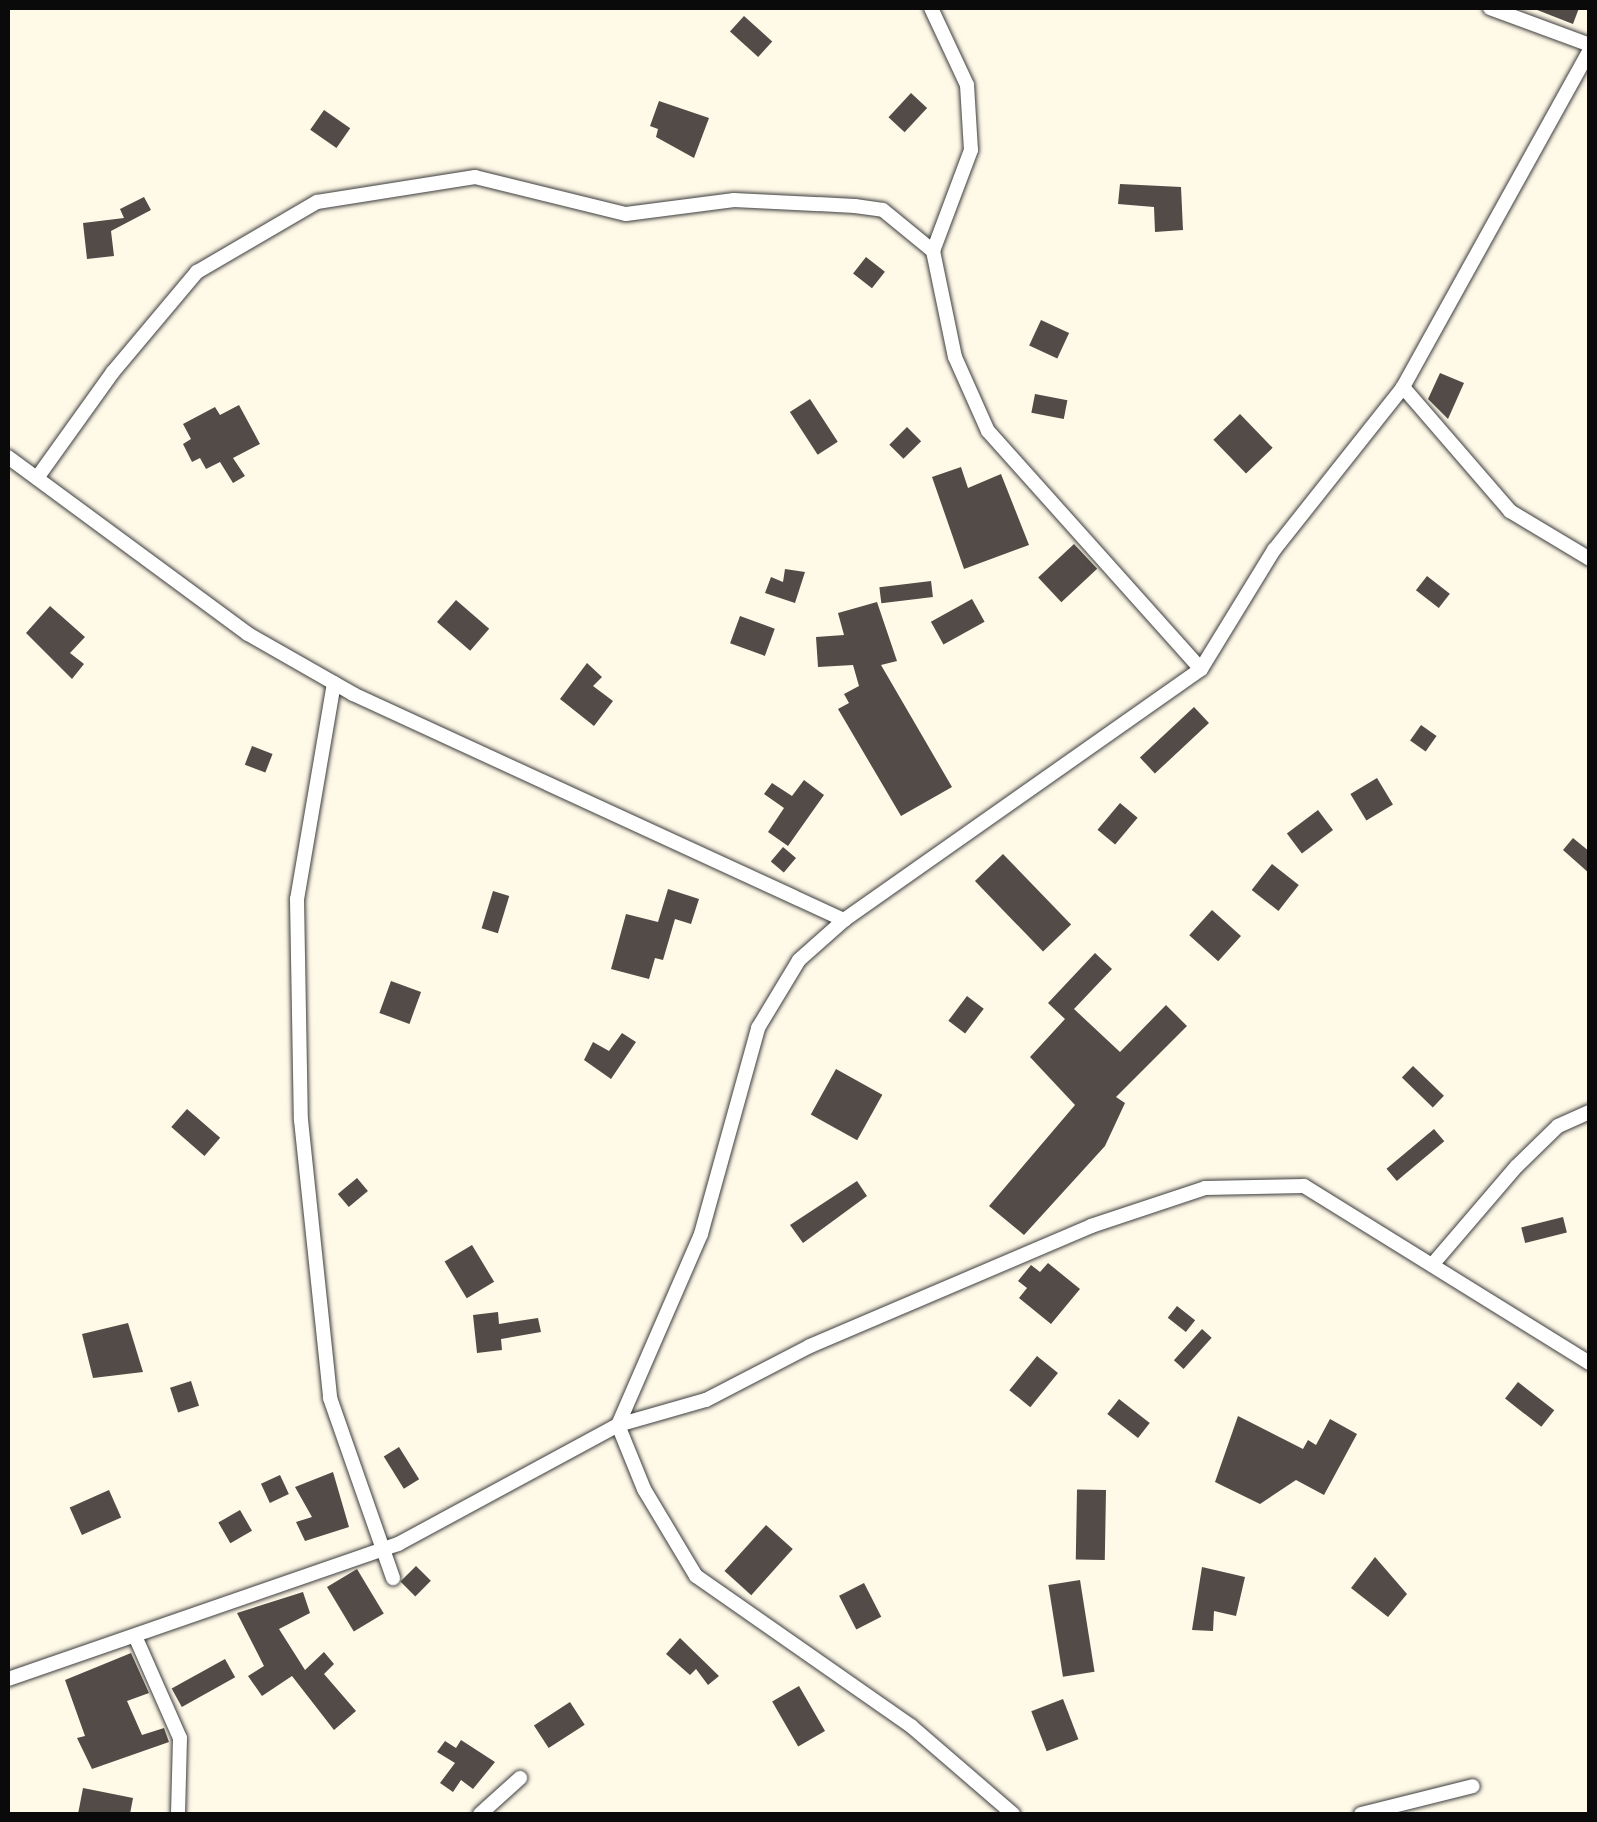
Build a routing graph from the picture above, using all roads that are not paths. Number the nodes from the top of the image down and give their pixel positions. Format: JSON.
{"nodes":[{"id":1,"x":931,"y":8,"type":"edge"},
{"id":2,"x":1490,"y":8,"type":"edge"},
{"id":3,"x":1590,"y":47,"type":"edge"},
{"id":4,"x":933,"y":251,"type":"junction"},
{"id":5,"x":1403,"y":388,"type":"junction"},
{"id":6,"x":8,"y":457,"type":"edge"},
{"id":7,"x":38,"y":478,"type":"junction"},
{"id":8,"x":1590,"y":559,"type":"edge"},
{"id":9,"x":1201,"y":669,"type":"junction"},
{"id":10,"x":334,"y":683,"type":"junction"},
{"id":11,"x":844,"y":920,"type":"junction"},
{"id":12,"x":1590,"y":1112,"type":"edge"},
{"id":13,"x":1432,"y":1265,"type":"junction"},
{"id":14,"x":1590,"y":1363,"type":"edge"},
{"id":15,"x":618,"y":1425,"type":"junction"},
{"id":16,"x":382,"y":1550,"type":"junction"},
{"id":17,"x":392,"y":1578,"type":"dead end"},
{"id":18,"x":135,"y":1636,"type":"junction"},
{"id":19,"x":8,"y":1679,"type":"edge"},
{"id":20,"x":520,"y":1778,"type":"dead end"},
{"id":21,"x":1473,"y":1786,"type":"dead end"},
{"id":22,"x":178,"y":1814,"type":"edge"},
{"id":23,"x":480,"y":1814,"type":"edge"},
{"id":24,"x":1013,"y":1814,"type":"edge"},
{"id":25,"x":1361,"y":1814,"type":"edge"}],
"edges":[{"from":1,"to":4,"type":"street"},
{"from":2,"to":3,"type":"street"},
{"from":3,"to":5,"type":"street"},
{"from":4,"to":7,"type":"street"},
{"from":4,"to":9,"type":"street"},
{"from":5,"to":8,"type":"street"},
{"from":5,"to":9,"type":"street"},
{"from":6,"to":7,"type":"street"},
{"from":7,"to":10,"type":"street"},
{"from":9,"to":11,"type":"street"},
{"from":10,"to":11,"type":"street"},
{"from":10,"to":16,"type":"street"},
{"from":11,"to":15,"type":"street"},
{"from":12,"to":13,"type":"street"},
{"from":13,"to":14,"type":"street"},
{"from":13,"to":15,"type":"street"},
{"from":15,"to":16,"type":"street"},
{"from":15,"to":24,"type":"street"},
{"from":16,"to":17,"type":"street"},
{"from":16,"to":18,"type":"street"},
{"from":18,"to":19,"type":"street"},
{"from":18,"to":22,"type":"street"},
{"from":20,"to":23,"type":"street"},
{"from":21,"to":25,"type":"street"}]}
